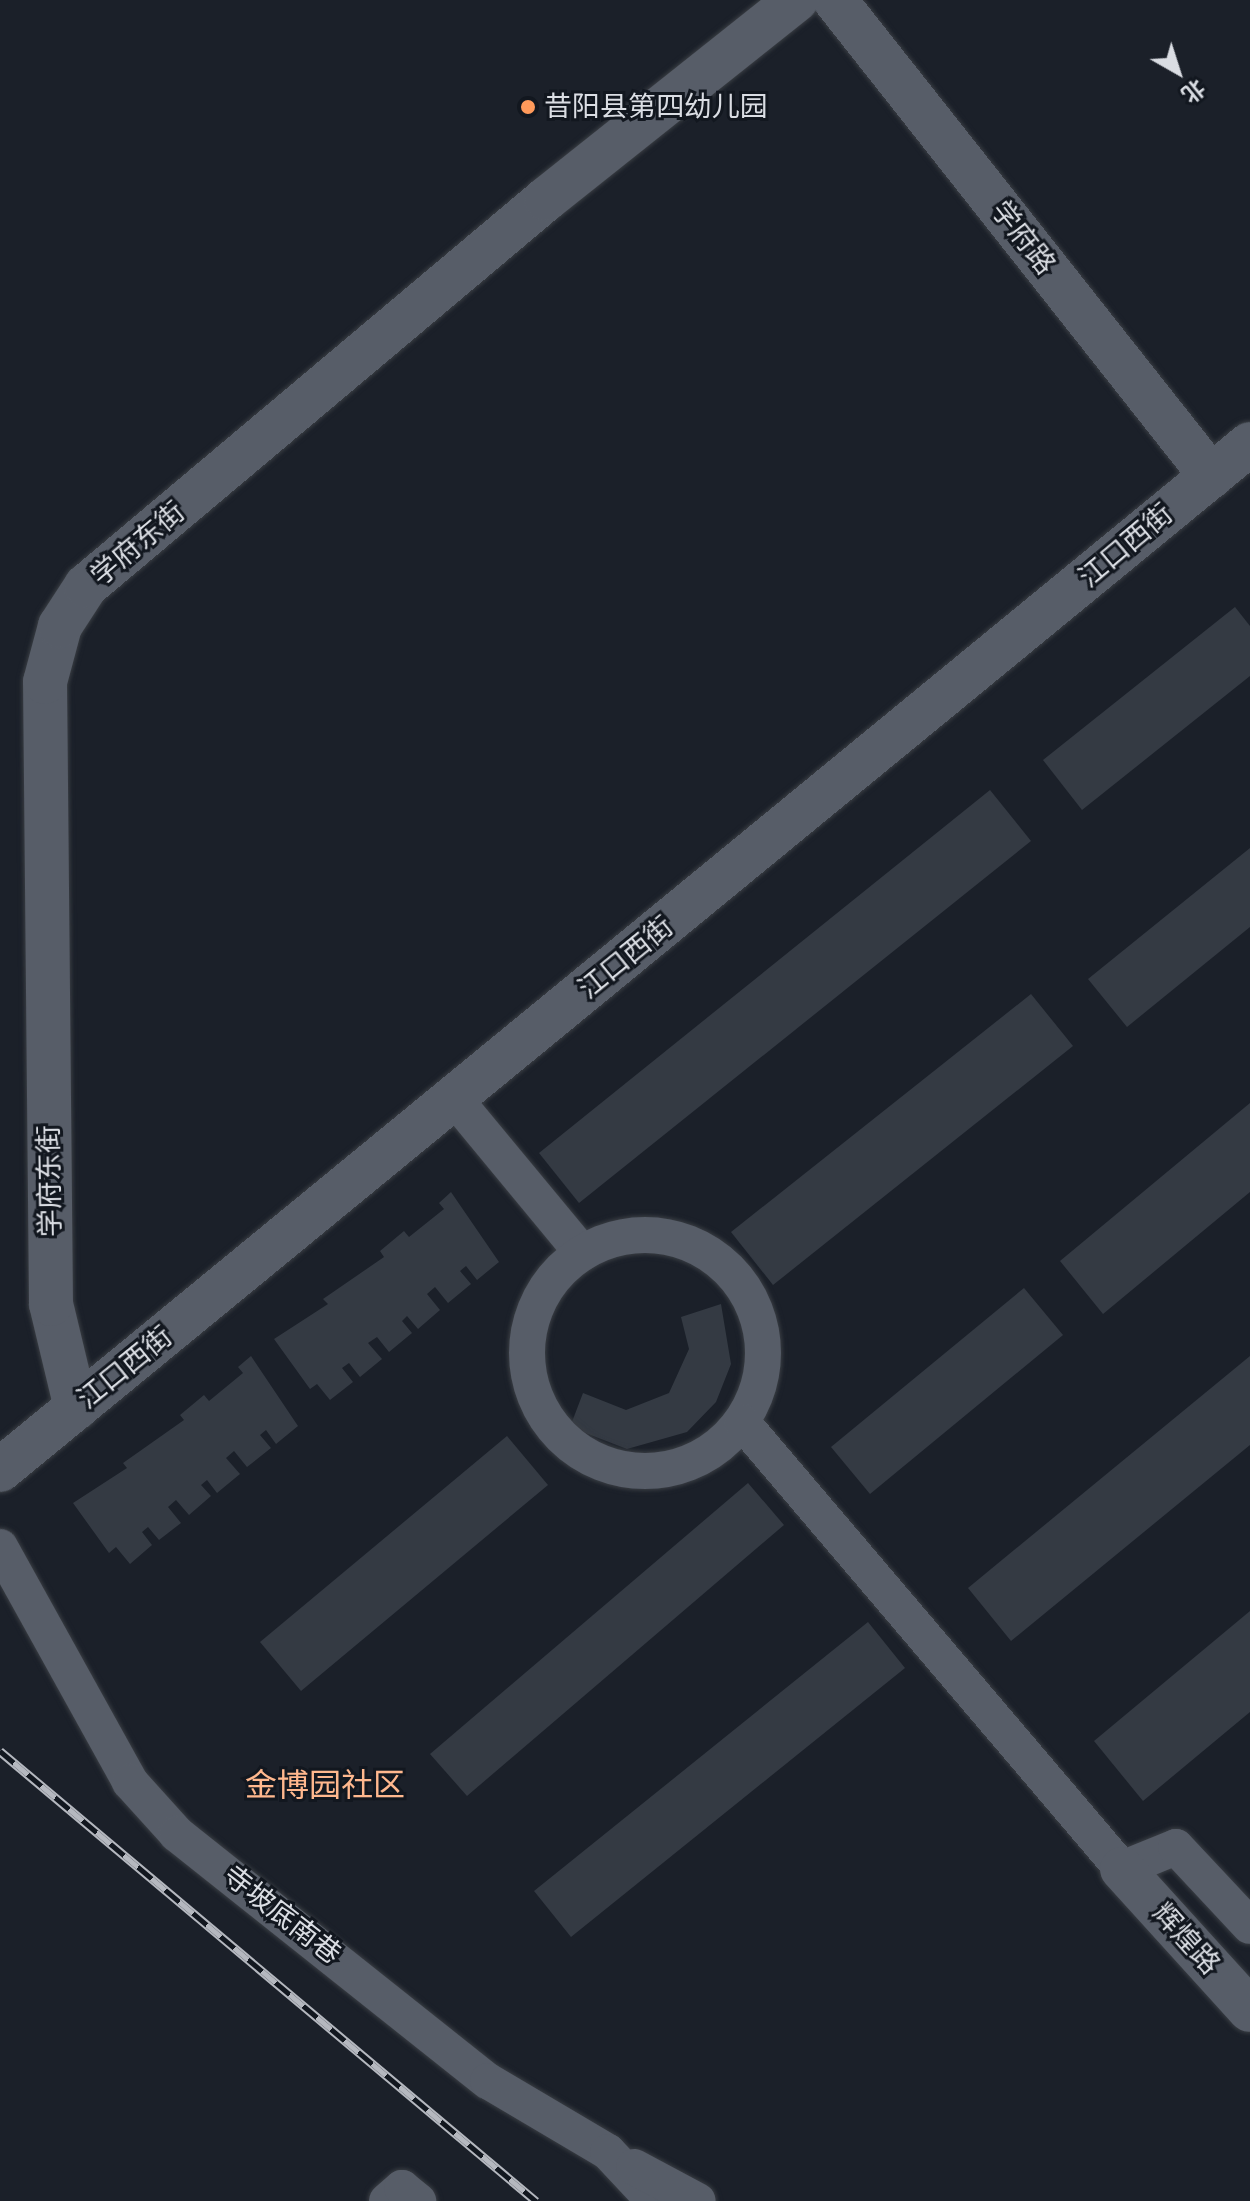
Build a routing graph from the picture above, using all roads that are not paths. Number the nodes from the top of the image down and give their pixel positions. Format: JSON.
{"nodes":[{"id":1,"x":796,"y":0,"type":"edge"},
{"id":2,"x":835,"y":0,"type":"edge"},
{"id":3,"x":1250,"y":444,"type":"edge"},
{"id":4,"x":1211,"y":476,"type":"junction"},
{"id":5,"x":454,"y":1098,"type":"junction"},
{"id":6,"x":582,"y":1253,"type":"junction"},
{"id":7,"x":76,"y":1408,"type":"junction"},
{"id":8,"x":742,"y":1422,"type":"junction"},
{"id":9,"x":0,"y":1470,"type":"edge"},
{"id":10,"x":0,"y":1547,"type":"edge"},
{"id":11,"x":1122,"y":1869,"type":"junction"},
{"id":12,"x":1250,"y":1926,"type":"edge"},
{"id":13,"x":1250,"y":2010,"type":"edge"},
{"id":14,"x":608,"y":2152,"type":"junction"},
{"id":15,"x":387,"y":2201,"type":"edge"},
{"id":16,"x":418,"y":2201,"type":"edge"},
{"id":17,"x":654,"y":2201,"type":"edge"},
{"id":18,"x":698,"y":2201,"type":"edge"}],
"edges":[{"from":1,"to":7,"type":"street","name":"学府东街"},
{"from":2,"to":4,"type":"street","name":"学府路"},
{"from":3,"to":4,"type":"street","name":"江口西街"},
{"from":4,"to":5,"type":"street","name":"江口西街"},
{"from":5,"to":6,"type":"street"},
{"from":5,"to":7,"type":"street","name":"江口西街"},
{"from":6,"to":8,"type":"street"},
{"from":6,"to":8,"type":"street"},
{"from":7,"to":9,"type":"street","name":"江口西街"},
{"from":8,"to":11,"type":"street"},
{"from":10,"to":14,"type":"street","name":"寺坡底南巷"},
{"from":11,"to":12,"type":"street"},
{"from":11,"to":13,"type":"street","name":"辉煌路"},
{"from":14,"to":17,"type":"street","name":"寺坡底南巷"},
{"from":14,"to":18,"type":"street"},
{"from":15,"to":16,"type":"street"}]}
